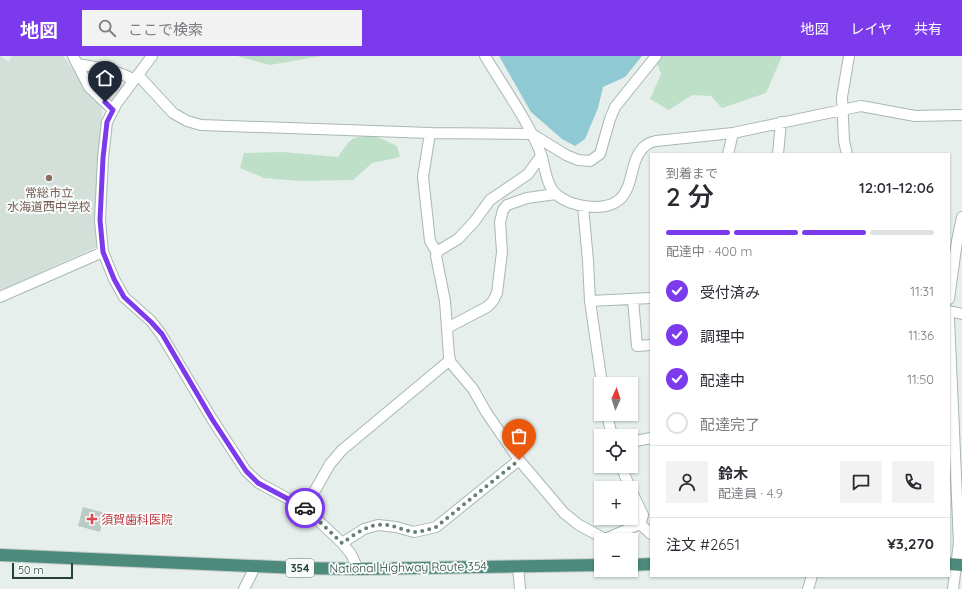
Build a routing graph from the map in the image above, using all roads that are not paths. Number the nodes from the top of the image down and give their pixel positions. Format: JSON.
{"nodes":[{"id":1,"x":152,"y":56,"type":"edge"},
{"id":2,"x":485,"y":56,"type":"edge"},
{"id":3,"x":656,"y":56,"type":"edge"},
{"id":4,"x":849,"y":56,"type":"edge"},
{"id":5,"x":75,"y":60,"type":"edge"},
{"id":6,"x":136,"y":78,"type":"junction"},
{"id":7,"x":843,"y":109,"type":"junction"},
{"id":8,"x":113,"y":110,"type":"junction"},
{"id":9,"x":962,"y":115,"type":"edge"},
{"id":10,"x":781,"y":122,"type":"junction"},
{"id":11,"x":430,"y":133,"type":"junction"},
{"id":12,"x":733,"y":133,"type":"junction"},
{"id":13,"x":532,"y":134,"type":"junction"},
{"id":14,"x":728,"y":153,"type":"edge"},
{"id":15,"x":778,"y":153,"type":"edge"},
{"id":16,"x":847,"y":153,"type":"edge"},
{"id":17,"x":541,"y":156,"type":"junction"},
{"id":18,"x":556,"y":194,"type":"junction"},
{"id":19,"x":583,"y":206,"type":"junction"},
{"id":20,"x":962,"y":218,"type":"edge"},
{"id":21,"x":103,"y":252,"type":"junction"},
{"id":22,"x":437,"y":254,"type":"junction"},
{"id":23,"x":957,"y":274,"type":"edge"},
{"id":24,"x":950,"y":296,"type":"edge"},
{"id":25,"x":0,"y":297,"type":"edge"},
{"id":26,"x":650,"y":298,"type":"edge"},
{"id":27,"x":633,"y":299,"type":"junction"},
{"id":28,"x":590,"y":301,"type":"junction"},
{"id":29,"x":950,"y":311,"type":"edge"},
{"id":30,"x":962,"y":314,"type":"edge"},
{"id":31,"x":447,"y":328,"type":"junction"},
{"id":32,"x":650,"y":345,"type":"edge"},
{"id":33,"x":450,"y":360,"type":"junction"},
{"id":34,"x":950,"y":364,"type":"edge"},
{"id":35,"x":601,"y":377,"type":"edge"},
{"id":36,"x":650,"y":438,"type":"edge"},
{"id":37,"x":638,"y":441,"type":"edge"},
{"id":38,"x":952,"y":454,"type":"edge"},
{"id":39,"x":519,"y":460,"type":"junction"},
{"id":40,"x":638,"y":506,"type":"edge"},
{"id":41,"x":305,"y":508,"type":"junction"},
{"id":42,"x":640,"y":524,"type":"junction"},
{"id":43,"x":619,"y":533,"type":"edge"},
{"id":44,"x":650,"y":533,"type":"edge"},
{"id":45,"x":594,"y":534,"type":"edge"},
{"id":46,"x":342,"y":543,"type":"junction"},
{"id":47,"x":0,"y":554,"type":"edge"},
{"id":48,"x":594,"y":563,"type":"edge"},
{"id":49,"x":650,"y":564,"type":"edge"},
{"id":50,"x":956,"y":564,"type":"edge"},
{"id":51,"x":638,"y":565,"type":"edge"},
{"id":52,"x":518,"y":566,"type":"junction"},
{"id":53,"x":253,"y":567,"type":"junction"},
{"id":54,"x":358,"y":569,"type":"junction"},
{"id":55,"x":812,"y":577,"type":"edge"},
{"id":56,"x":244,"y":589,"type":"edge"},
{"id":57,"x":520,"y":589,"type":"edge"},
{"id":58,"x":808,"y":589,"type":"edge"},
{"id":59,"x":953,"y":589,"type":"edge"}],
"edges":[{"from":1,"to":6,"type":"street"},
{"from":2,"to":13,"type":"street"},
{"from":3,"to":13,"type":"street"},
{"from":4,"to":7,"type":"street"},
{"from":5,"to":6,"type":"street"},
{"from":5,"to":8,"type":"street"},
{"from":6,"to":8,"type":"street"},
{"from":6,"to":11,"type":"street"},
{"from":7,"to":9,"type":"street"},
{"from":7,"to":10,"type":"street"},
{"from":7,"to":16,"type":"street"},
{"from":8,"to":21,"type":"street"},
{"from":10,"to":12,"type":"street"},
{"from":10,"to":15,"type":"street"},
{"from":11,"to":13,"type":"street"},
{"from":11,"to":22,"type":"street"},
{"from":12,"to":14,"type":"street"},
{"from":12,"to":19,"type":"street"},
{"from":13,"to":17,"type":"street"},
{"from":17,"to":18,"type":"street"},
{"from":17,"to":22,"type":"street"},
{"from":18,"to":19,"type":"street"},
{"from":18,"to":31,"type":"street"},
{"from":19,"to":28,"type":"street"},
{"from":20,"to":23,"type":"street"},
{"from":21,"to":25,"type":"street"},
{"from":21,"to":41,"type":"street"},
{"from":22,"to":31,"type":"street"},
{"from":23,"to":24,"type":"street"},
{"from":26,"to":27,"type":"street"},
{"from":27,"to":28,"type":"street"},
{"from":27,"to":32,"type":"street"},
{"from":28,"to":35,"type":"street"},
{"from":29,"to":30,"type":"street"},
{"from":31,"to":33,"type":"street"},
{"from":33,"to":39,"type":"street"},
{"from":33,"to":41,"type":"street"},
{"from":34,"to":38,"type":"street"},
{"from":36,"to":37,"type":"street"},
{"from":38,"to":50,"type":"street"},
{"from":39,"to":45,"type":"street"},
{"from":39,"to":46,"type":"street"},
{"from":40,"to":42,"type":"street"},
{"from":41,"to":46,"type":"street"},
{"from":42,"to":43,"type":"street"},
{"from":42,"to":44,"type":"street"},
{"from":46,"to":54,"type":"street"},
{"from":47,"to":53,"type":"highway","name":"National Highway Route 354","number":"354"},
{"from":48,"to":52,"type":"highway","name":"National Highway Route 354","number":"354"},
{"from":49,"to":51,"type":"highway"},
{"from":50,"to":59,"type":"street"},
{"from":52,"to":54,"type":"highway","name":"National Highway Route 354","number":"354"},
{"from":52,"to":57,"type":"street"},
{"from":53,"to":54,"type":"highway","name":"National Highway Route 354","number":"354"},
{"from":53,"to":56,"type":"street"},
{"from":55,"to":58,"type":"street"}]}
